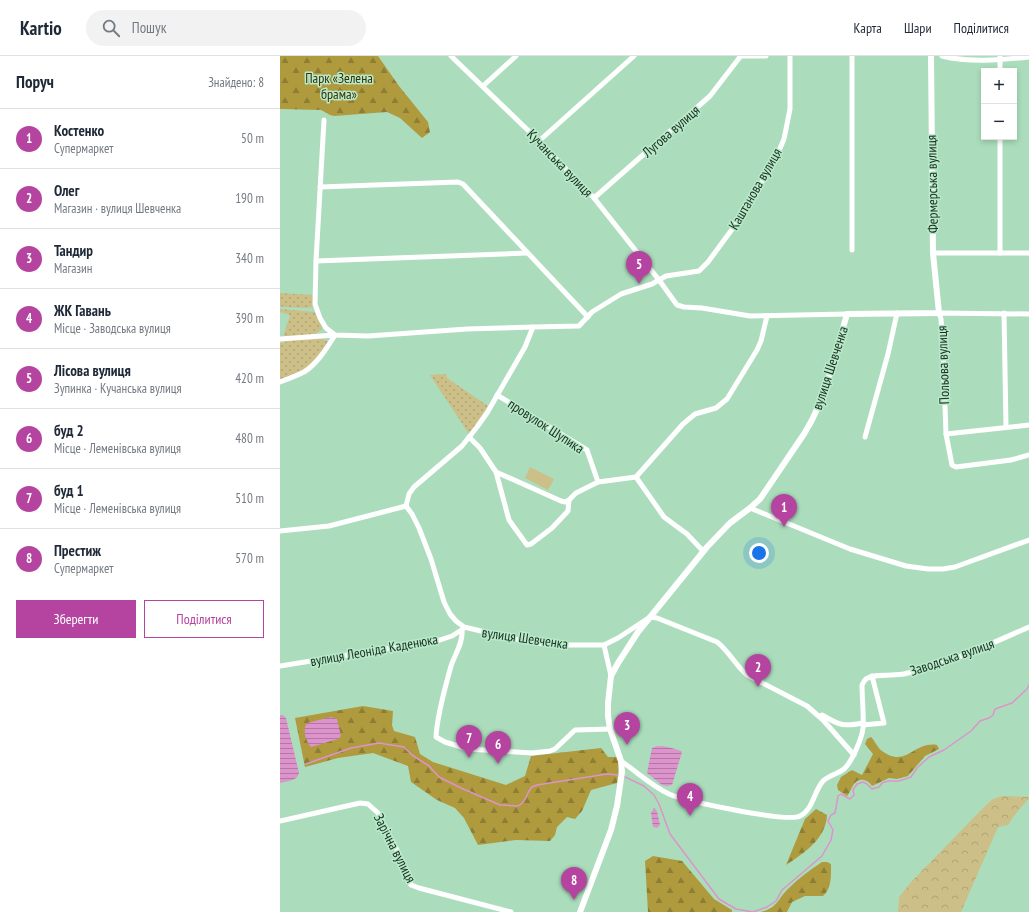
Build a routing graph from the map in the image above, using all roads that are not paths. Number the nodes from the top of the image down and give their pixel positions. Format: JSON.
{"nodes":[{"id":1,"x":451,"y":56,"type":"edge"},
{"id":2,"x":516,"y":56,"type":"edge"},
{"id":3,"x":634,"y":56,"type":"edge"},
{"id":4,"x":740,"y":56,"type":"edge"},
{"id":5,"x":766,"y":56,"type":"edge"},
{"id":6,"x":790,"y":56,"type":"edge"},
{"id":7,"x":852,"y":56,"type":"edge"},
{"id":8,"x":931,"y":56,"type":"edge"},
{"id":9,"x":942,"y":56,"type":"edge"},
{"id":10,"x":1029,"y":57,"type":"edge"},
{"id":11,"x":1000,"y":58,"type":"edge"},
{"id":12,"x":483,"y":86,"type":"junction"},
{"id":13,"x":324,"y":120,"type":"dead end"},
{"id":14,"x":1000,"y":140,"type":"edge"},
{"id":15,"x":539,"y":141,"type":"junction"},
{"id":16,"x":320,"y":187,"type":"junction"},
{"id":17,"x":594,"y":198,"type":"junction"},
{"id":18,"x":852,"y":250,"type":"dead end"},
{"id":19,"x":527,"y":253,"type":"junction"},
{"id":20,"x":933,"y":253,"type":"junction"},
{"id":21,"x":1000,"y":253,"type":"junction"},
{"id":22,"x":1029,"y":253,"type":"edge"},
{"id":23,"x":316,"y":261,"type":"junction"},
{"id":24,"x":659,"y":280,"type":"junction"},
{"id":25,"x":897,"y":313,"type":"junction"},
{"id":26,"x":939,"y":313,"type":"junction"},
{"id":27,"x":1004,"y":313,"type":"junction"},
{"id":28,"x":847,"y":314,"type":"junction"},
{"id":29,"x":1029,"y":314,"type":"edge"},
{"id":30,"x":767,"y":316,"type":"junction"},
{"id":31,"x":588,"y":317,"type":"junction"},
{"id":32,"x":533,"y":327,"type":"junction"},
{"id":33,"x":335,"y":335,"type":"junction"},
{"id":34,"x":280,"y":339,"type":"edge"},
{"id":35,"x":280,"y":382,"type":"edge"},
{"id":36,"x":497,"y":395,"type":"junction"},
{"id":37,"x":1029,"y":425,"type":"edge"},
{"id":38,"x":1006,"y":427,"type":"junction"},
{"id":39,"x":946,"y":434,"type":"junction"},
{"id":40,"x":470,"y":437,"type":"junction"},
{"id":41,"x":865,"y":437,"type":"dead end"},
{"id":42,"x":1029,"y":455,"type":"edge"},
{"id":43,"x":496,"y":472,"type":"junction"},
{"id":44,"x":636,"y":477,"type":"junction"},
{"id":45,"x":598,"y":482,"type":"junction"},
{"id":46,"x":569,"y":500,"type":"junction"},
{"id":47,"x":406,"y":506,"type":"junction"},
{"id":48,"x":750,"y":508,"type":"junction"},
{"id":49,"x":280,"y":531,"type":"edge"},
{"id":50,"x":1029,"y":540,"type":"edge"},
{"id":51,"x":703,"y":551,"type":"junction"},
{"id":52,"x":650,"y":617,"type":"junction"},
{"id":53,"x":1029,"y":627,"type":"edge"},
{"id":54,"x":463,"y":629,"type":"junction"},
{"id":55,"x":604,"y":645,"type":"junction"},
{"id":56,"x":280,"y":666,"type":"edge"},
{"id":57,"x":611,"y":676,"type":"junction"},
{"id":58,"x":872,"y":676,"type":"junction"},
{"id":59,"x":807,"y":706,"type":"junction"},
{"id":60,"x":862,"y":724,"type":"junction"},
{"id":61,"x":610,"y":729,"type":"junction"},
{"id":62,"x":854,"y":755,"type":"junction"},
{"id":63,"x":622,"y":761,"type":"junction"},
{"id":64,"x":280,"y":821,"type":"edge"},
{"id":65,"x":511,"y":912,"type":"edge"},
{"id":66,"x":580,"y":912,"type":"edge"}],
"edges":[{"from":1,"to":12,"type":"street","name":"Кучанська вулиця"},
{"from":2,"to":12,"type":"street"},
{"from":3,"to":15,"type":"street"},
{"from":4,"to":5,"type":"street"},
{"from":4,"to":17,"type":"street","name":"Лугова вулиця"},
{"from":6,"to":24,"type":"street","name":"Каштанова вулиця"},
{"from":7,"to":18,"type":"street"},
{"from":8,"to":20,"type":"main road","name":"Фермерська вулиця"},
{"from":9,"to":11,"type":"street"},
{"from":10,"to":11,"type":"street"},
{"from":12,"to":15,"type":"street","name":"Кучанська вулиця"},
{"from":13,"to":16,"type":"street"},
{"from":14,"to":21,"type":"street"},
{"from":15,"to":17,"type":"street","name":"Кучанська вулиця"},
{"from":16,"to":19,"type":"street"},
{"from":16,"to":23,"type":"street"},
{"from":17,"to":24,"type":"street","name":"Кучанська вулиця"},
{"from":19,"to":23,"type":"street"},
{"from":19,"to":31,"type":"street"},
{"from":20,"to":21,"type":"street"},
{"from":20,"to":26,"type":"main road","name":"Фермерська вулиця"},
{"from":21,"to":22,"type":"street"},
{"from":23,"to":33,"type":"street"},
{"from":24,"to":30,"type":"street","name":"вулиця Шевченка"},
{"from":24,"to":31,"type":"street","name":"Каштанова вулиця"},
{"from":25,"to":26,"type":"main road"},
{"from":25,"to":28,"type":"main road"},
{"from":25,"to":41,"type":"street"},
{"from":26,"to":27,"type":"street","name":"Польова вулиця"},
{"from":26,"to":39,"type":"street","name":"Польова вулиця"},
{"from":27,"to":29,"type":"street","name":"Польова вулиця"},
{"from":27,"to":38,"type":"street"},
{"from":28,"to":30,"type":"street","name":"вулиця Шевченка"},
{"from":28,"to":48,"type":"main road","name":"вулиця Шевченка"},
{"from":30,"to":44,"type":"street"},
{"from":31,"to":32,"type":"street","name":"Каштанова вулиця"},
{"from":32,"to":33,"type":"street","name":"Каштанова вулиця"},
{"from":32,"to":36,"type":"street"},
{"from":33,"to":34,"type":"street","name":"Каштанова вулиця"},
{"from":33,"to":35,"type":"street"},
{"from":36,"to":40,"type":"street"},
{"from":36,"to":45,"type":"street","name":"провулок Шупика"},
{"from":37,"to":38,"type":"street"},
{"from":38,"to":39,"type":"street"},
{"from":39,"to":42,"type":"street","name":"Польова вулиця"},
{"from":40,"to":43,"type":"street"},
{"from":40,"to":47,"type":"street"},
{"from":43,"to":46,"type":"street"},
{"from":43,"to":46,"type":"street"},
{"from":44,"to":45,"type":"street"},
{"from":44,"to":51,"type":"street"},
{"from":45,"to":46,"type":"street"},
{"from":47,"to":49,"type":"street"},
{"from":47,"to":54,"type":"street","name":"вулиця Шевченка"},
{"from":48,"to":50,"type":"street"},
{"from":48,"to":51,"type":"main road","name":"вулиця Шевченка"},
{"from":51,"to":52,"type":"main road","name":"вулиця Шевченка"},
{"from":52,"to":55,"type":"street","name":"вулиця Шевченка"},
{"from":52,"to":57,"type":"main road","name":"вулиця Шевченка"},
{"from":52,"to":59,"type":"street"},
{"from":53,"to":58,"type":"street","name":"Заводська вулиця"},
{"from":54,"to":55,"type":"street","name":"вулиця Шевченка"},
{"from":54,"to":56,"type":"street","name":"вулиця Леоніда Каденюка"},
{"from":54,"to":61,"type":"street"},
{"from":55,"to":57,"type":"street","name":"вулиця Шевченка"},
{"from":57,"to":61,"type":"main road","name":"вулиця Шевченка"},
{"from":58,"to":60,"type":"street"},
{"from":58,"to":60,"type":"street"},
{"from":59,"to":60,"type":"street"},
{"from":59,"to":62,"type":"street"},
{"from":60,"to":62,"type":"street"},
{"from":61,"to":63,"type":"main road","name":"вулиця Шевченка"},
{"from":62,"to":63,"type":"street"},
{"from":63,"to":66,"type":"main road"},
{"from":64,"to":65,"type":"street","name":"Зарічна вулиця"}]}
